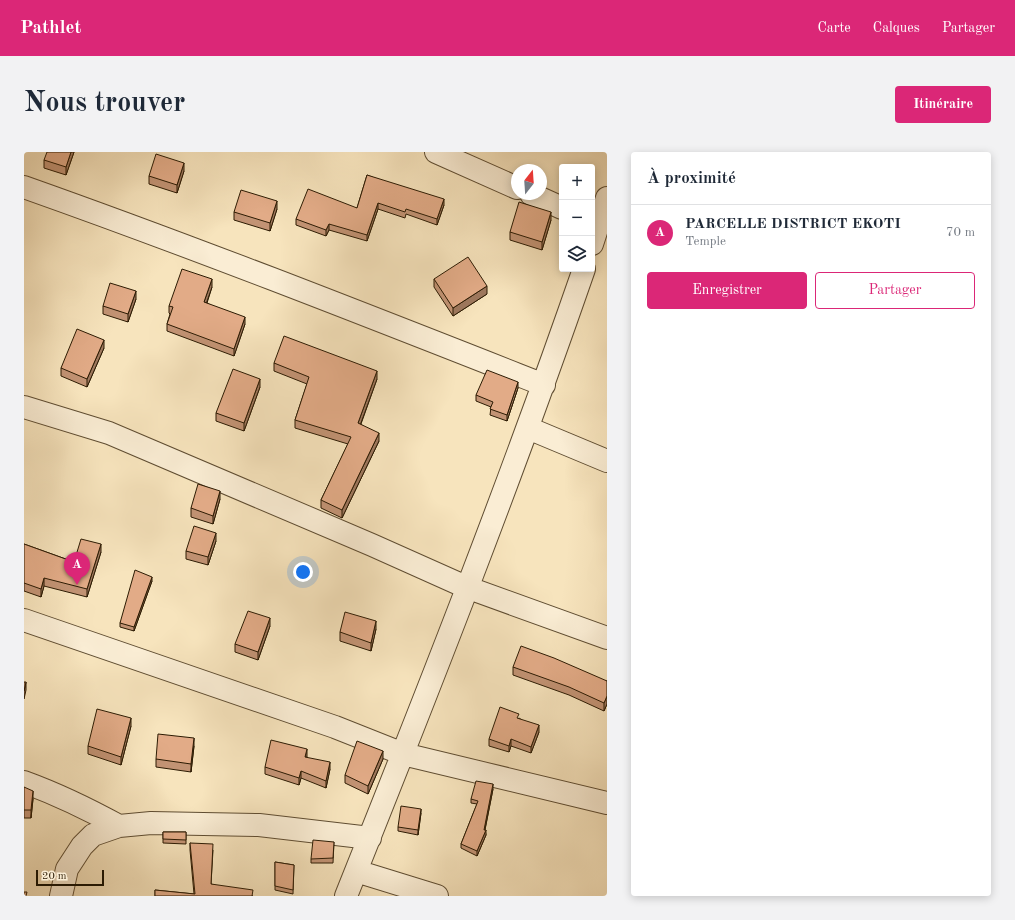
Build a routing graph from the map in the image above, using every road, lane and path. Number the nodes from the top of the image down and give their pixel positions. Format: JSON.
{"nodes":[{"id":1,"x":436,"y":152,"type":"edge"},
{"id":2,"x":511,"y":185,"type":"edge"},
{"id":3,"x":24,"y":186,"type":"edge"},
{"id":4,"x":607,"y":198,"type":"edge"},
{"id":5,"x":544,"y":200,"type":"edge"},
{"id":6,"x":559,"y":207,"type":"edge"},
{"id":7,"x":595,"y":223,"type":"edge"},
{"id":8,"x":583,"y":272,"type":"edge"},
{"id":9,"x":544,"y":385,"type":"junction"},
{"id":10,"x":24,"y":407,"type":"edge"},
{"id":11,"x":528,"y":428,"type":"junction"},
{"id":12,"x":607,"y":461,"type":"edge"},
{"id":13,"x":466,"y":587,"type":"junction"},
{"id":14,"x":24,"y":620,"type":"edge"},
{"id":15,"x":607,"y":638,"type":"edge"},
{"id":16,"x":403,"y":754,"type":"junction"},
{"id":17,"x":24,"y":782,"type":"edge"},
{"id":18,"x":607,"y":803,"type":"edge"},
{"id":19,"x":119,"y":826,"type":"junction"},
{"id":20,"x":370,"y":838,"type":"junction"},
{"id":21,"x":356,"y":871,"type":"junction"},
{"id":22,"x":61,"y":896,"type":"edge"},
{"id":23,"x":346,"y":896,"type":"edge"},
{"id":24,"x":437,"y":896,"type":"edge"}],
"edges":[{"from":1,"to":2,"type":"street"},
{"from":3,"to":9,"type":"street"},
{"from":4,"to":7,"type":"street"},
{"from":5,"to":6,"type":"street"},
{"from":8,"to":9,"type":"street"},
{"from":9,"to":11,"type":"street"},
{"from":10,"to":13,"type":"street"},
{"from":11,"to":12,"type":"street"},
{"from":11,"to":13,"type":"street"},
{"from":13,"to":15,"type":"street"},
{"from":13,"to":16,"type":"street"},
{"from":14,"to":16,"type":"street"},
{"from":16,"to":18,"type":"street"},
{"from":16,"to":20,"type":"street"},
{"from":17,"to":19,"type":"street"},
{"from":19,"to":20,"type":"street"},
{"from":19,"to":22,"type":"street"},
{"from":20,"to":21,"type":"street"},
{"from":21,"to":23,"type":"street"},
{"from":21,"to":24,"type":"street"}]}
